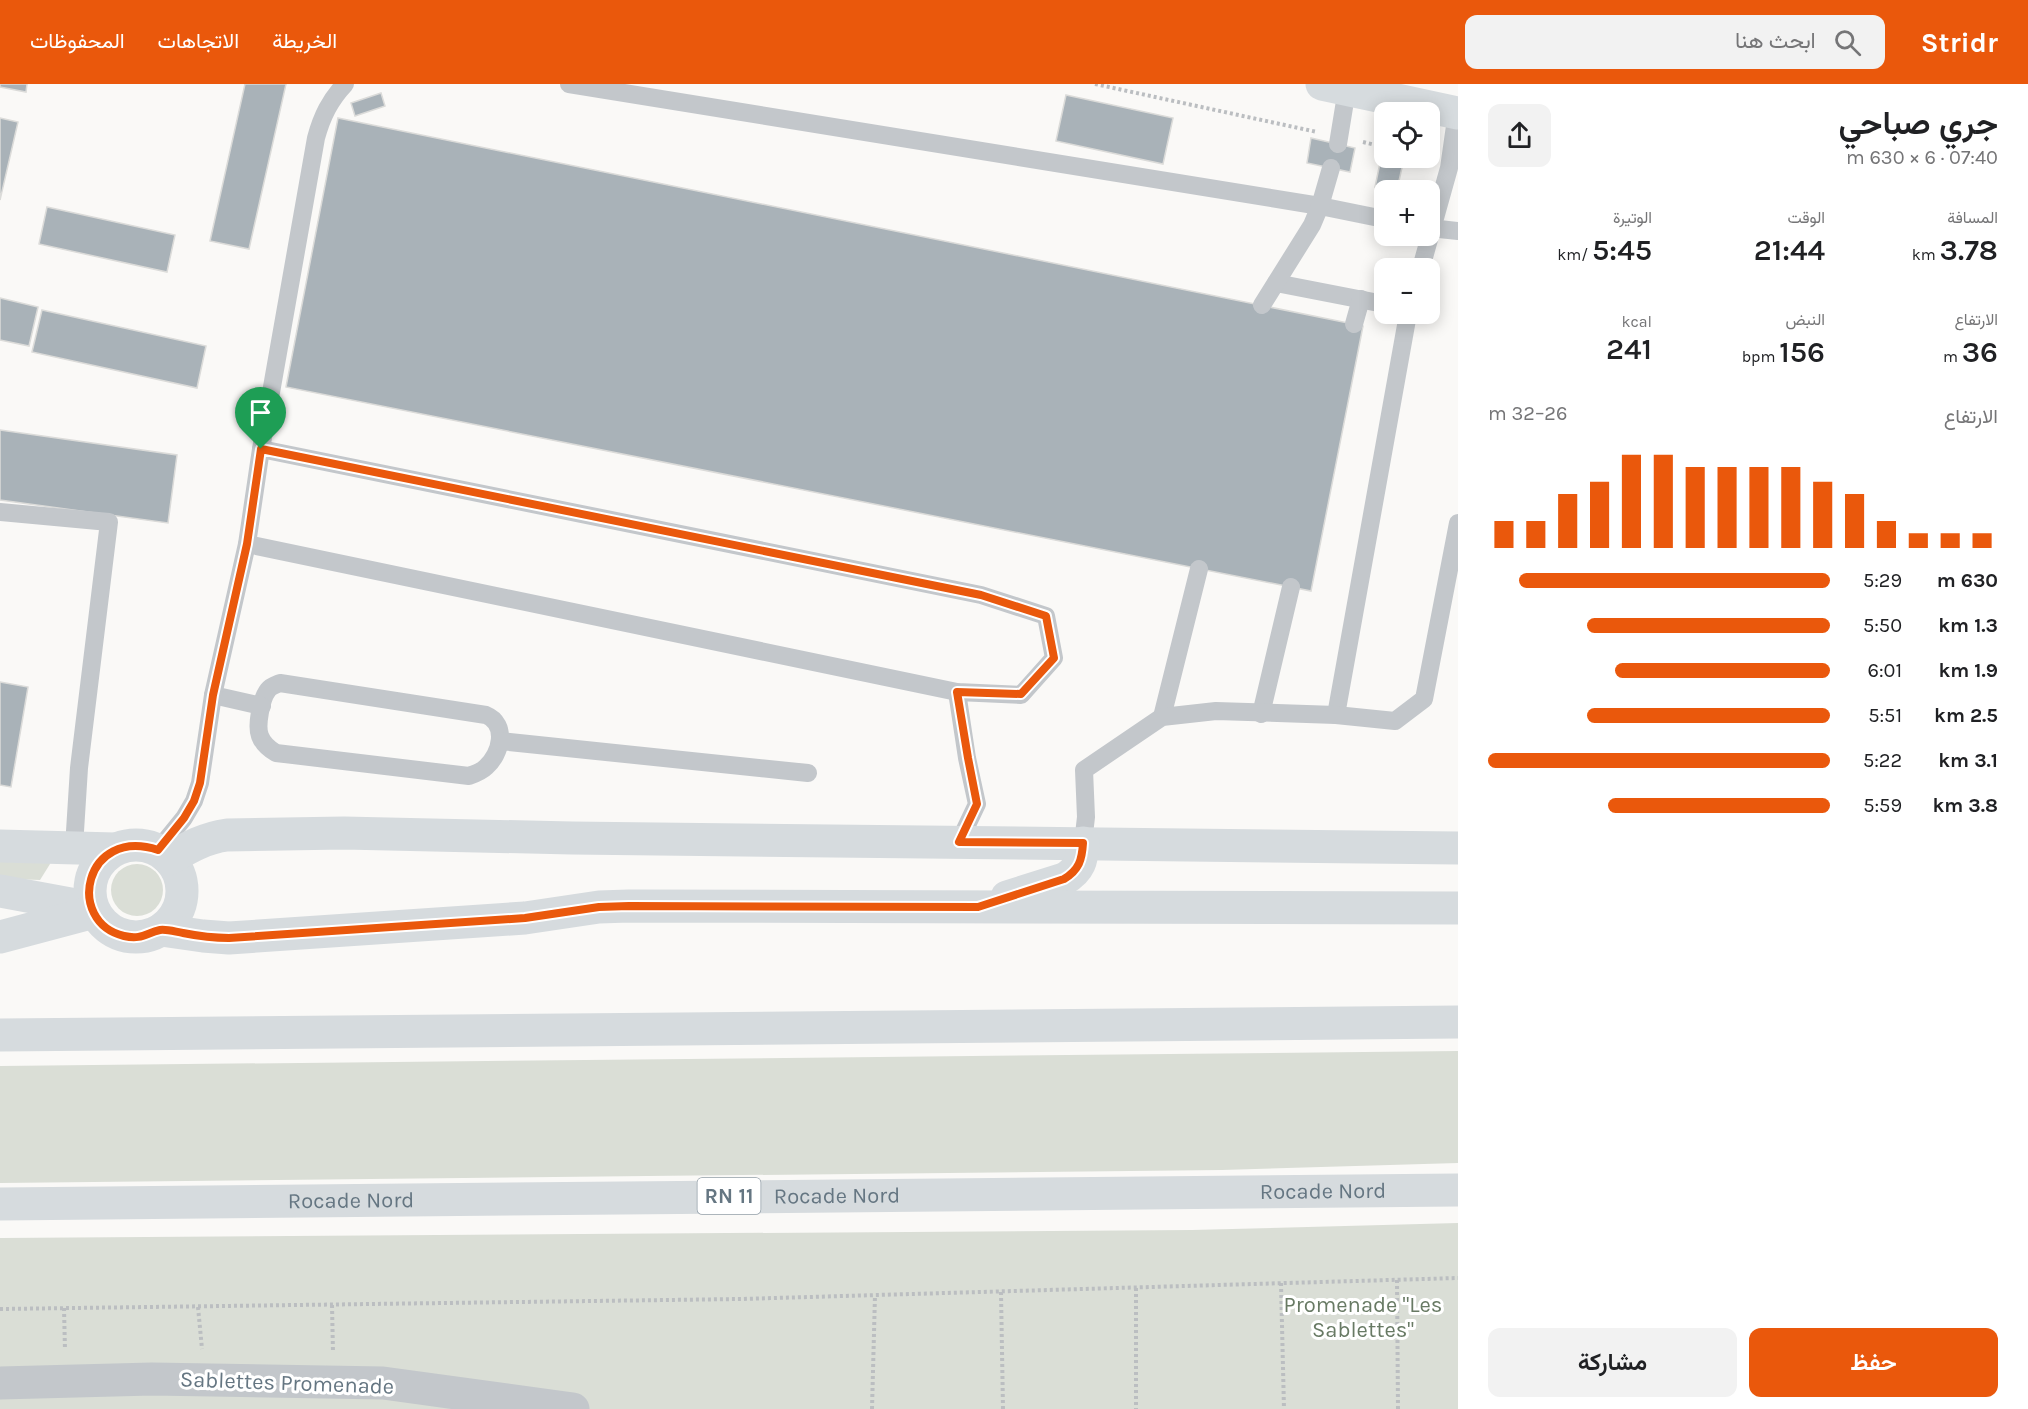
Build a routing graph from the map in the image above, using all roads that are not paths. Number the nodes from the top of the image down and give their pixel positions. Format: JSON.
{"nodes":[{"id":1,"x":345,"y":84,"type":"edge"},
{"id":2,"x":569,"y":84,"type":"edge"},
{"id":3,"x":1335,"y":87,"type":"edge"},
{"id":4,"x":1457,"y":113,"type":"edge"},
{"id":5,"x":1339,"y":141,"type":"road end"},
{"id":6,"x":1331,"y":168,"type":"dead end"},
{"id":7,"x":1440,"y":198,"type":"edge"},
{"id":8,"x":1320,"y":206,"type":"junction"},
{"id":9,"x":1374,"y":217,"type":"edge"},
{"id":10,"x":1440,"y":230,"type":"edge"},
{"id":11,"x":1458,"y":231,"type":"edge"},
{"id":12,"x":1276,"y":283,"type":"junction"},
{"id":13,"x":1362,"y":299,"type":"junction"},
{"id":14,"x":1374,"y":302,"type":"edge"},
{"id":15,"x":1262,"y":305,"type":"dead end"},
{"id":16,"x":1354,"y":324,"type":"dead end"},
{"id":17,"x":1406,"y":324,"type":"edge"},
{"id":18,"x":261,"y":449,"type":"junction"},
{"id":19,"x":0,"y":512,"type":"edge"},
{"id":20,"x":1458,"y":523,"type":"edge"},
{"id":21,"x":247,"y":544,"type":"junction"},
{"id":22,"x":1199,"y":569,"type":"dead end"},
{"id":23,"x":1291,"y":587,"type":"dead end"},
{"id":24,"x":957,"y":692,"type":"junction"},
{"id":25,"x":213,"y":695,"type":"junction"},
{"id":26,"x":262,"y":706,"type":"junction"},
{"id":27,"x":1261,"y":714,"type":"junction"},
{"id":28,"x":1336,"y":715,"type":"junction"},
{"id":29,"x":1162,"y":717,"type":"junction"},
{"id":30,"x":500,"y":741,"type":"junction"},
{"id":31,"x":808,"y":772,"type":"dead end"},
{"id":32,"x":959,"y":842,"type":"junction"},
{"id":33,"x":1083,"y":843,"type":"junction"},
{"id":34,"x":0,"y":846,"type":"edge"},
{"id":35,"x":74,"y":847,"type":"junction"},
{"id":36,"x":1458,"y":848,"type":"edge"},
{"id":37,"x":115,"y":849,"type":"junction"},
{"id":38,"x":164,"y":854,"type":"junction"},
{"id":39,"x":0,"y":891,"type":"edge"},
{"id":40,"x":1458,"y":894,"type":"edge"},
{"id":41,"x":978,"y":907,"type":"junction"},
{"id":42,"x":1421,"y":908,"type":"junction"},
{"id":43,"x":1458,"y":908,"type":"edge"},
{"id":44,"x":93,"y":910,"type":"junction"},
{"id":45,"x":161,"y":930,"type":"junction"},
{"id":46,"x":0,"y":937,"type":"edge"},
{"id":47,"x":1458,"y":1022,"type":"edge"},
{"id":48,"x":0,"y":1035,"type":"edge"},
{"id":49,"x":1458,"y":1190,"type":"edge"},
{"id":50,"x":0,"y":1204,"type":"edge"},
{"id":51,"x":0,"y":1383,"type":"edge"},
{"id":52,"x":573,"y":1409,"type":"edge"}],
"edges":[{"from":1,"to":18,"type":"lane"},
{"from":2,"to":8,"type":"lane"},
{"from":3,"to":4,"type":"main road"},
{"from":3,"to":5,"type":"lane"},
{"from":4,"to":7,"type":"lane"},
{"from":6,"to":8,"type":"lane"},
{"from":8,"to":9,"type":"lane"},
{"from":8,"to":12,"type":"lane"},
{"from":10,"to":11,"type":"lane"},
{"from":12,"to":13,"type":"lane"},
{"from":12,"to":15,"type":"lane"},
{"from":13,"to":14,"type":"lane"},
{"from":13,"to":16,"type":"lane"},
{"from":17,"to":28,"type":"lane"},
{"from":18,"to":21,"type":"lane"},
{"from":18,"to":24,"type":"lane"},
{"from":19,"to":35,"type":"lane"},
{"from":20,"to":28,"type":"lane"},
{"from":21,"to":24,"type":"lane"},
{"from":21,"to":25,"type":"lane"},
{"from":22,"to":29,"type":"lane"},
{"from":23,"to":27,"type":"lane"},
{"from":24,"to":32,"type":"lane"},
{"from":25,"to":26,"type":"lane"},
{"from":25,"to":38,"type":"lane"},
{"from":26,"to":30,"type":"lane"},
{"from":26,"to":30,"type":"lane"},
{"from":27,"to":28,"type":"lane"},
{"from":27,"to":29,"type":"lane"},
{"from":29,"to":33,"type":"lane"},
{"from":30,"to":31,"type":"lane"},
{"from":32,"to":33,"type":"main road"},
{"from":32,"to":38,"type":"main road"},
{"from":33,"to":36,"type":"main road"},
{"from":33,"to":41,"type":"main road"},
{"from":34,"to":35,"type":"main road"},
{"from":35,"to":37,"type":"main road"},
{"from":37,"to":38,"type":"main road"},
{"from":37,"to":44,"type":"main road"},
{"from":38,"to":45,"type":"main road"},
{"from":39,"to":44,"type":"main road"},
{"from":40,"to":42,"type":"main road"},
{"from":41,"to":42,"type":"main road"},
{"from":41,"to":45,"type":"main road"},
{"from":42,"to":43,"type":"main road"},
{"from":44,"to":45,"type":"main road"},
{"from":44,"to":46,"type":"main road"},
{"from":47,"to":48,"type":"main road"},
{"from":49,"to":50,"type":"main road","name":"Rocade Nord","number":"RN 11"},
{"from":51,"to":52,"type":"street","name":"Sablettes Promenade"}]}
